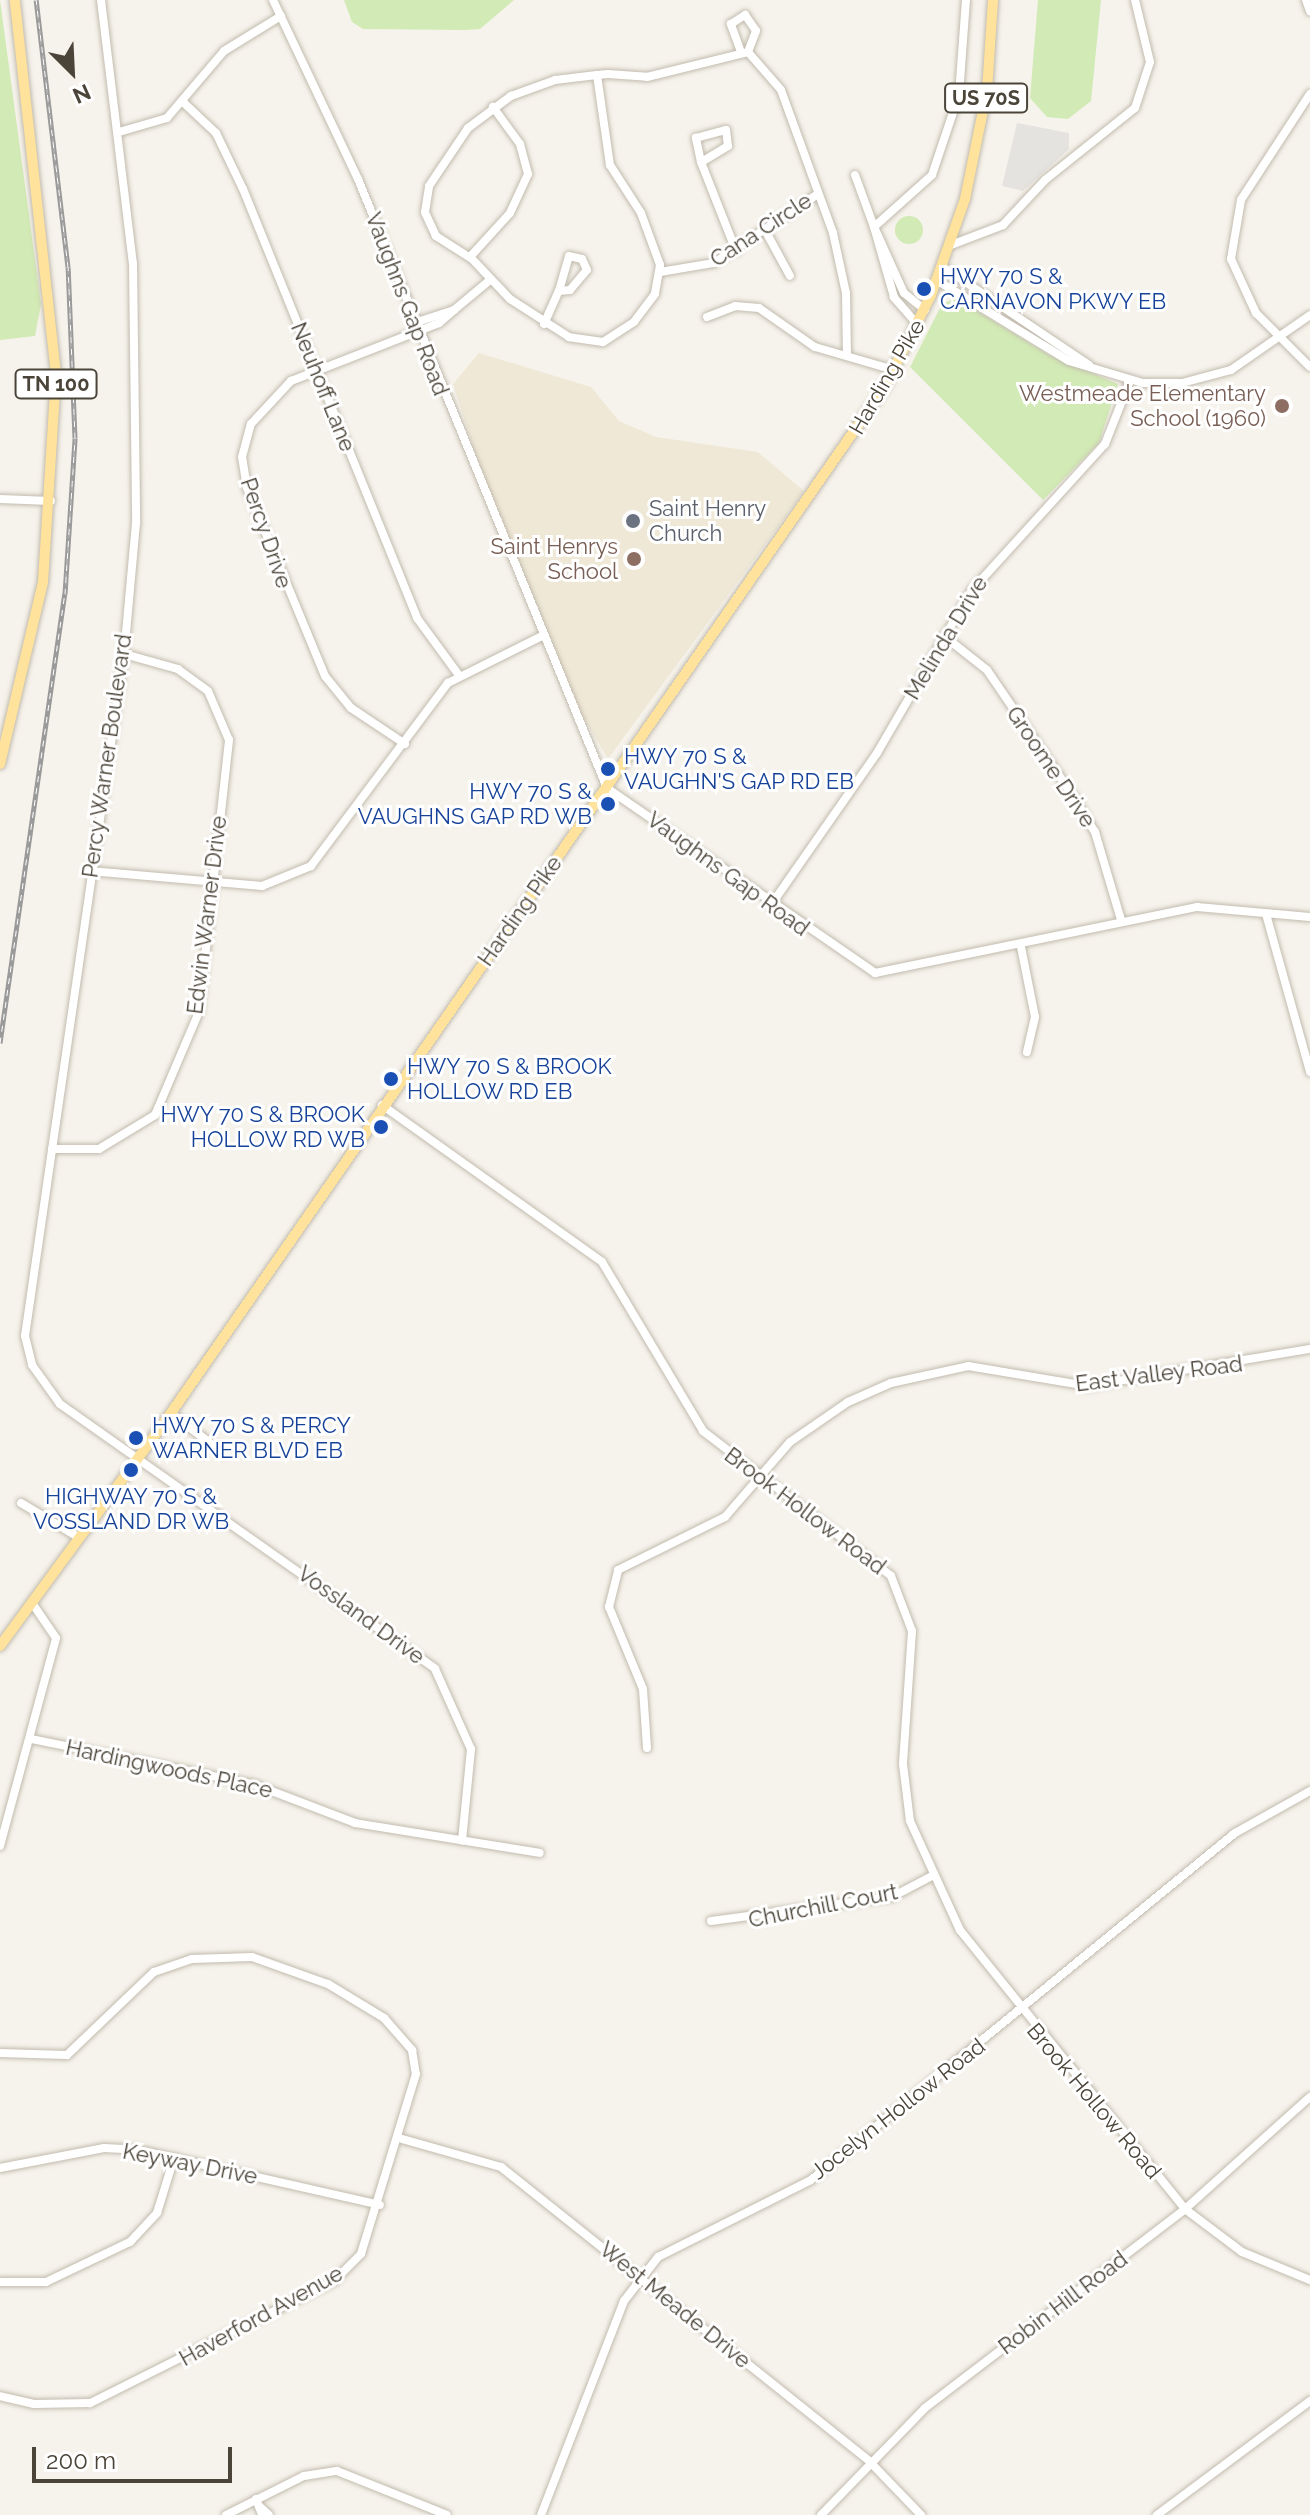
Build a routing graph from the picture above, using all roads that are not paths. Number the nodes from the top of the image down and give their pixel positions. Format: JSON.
{"nodes":[{"id":1,"x":15,"y":0,"type":"edge"},
{"id":2,"x":101,"y":0,"type":"edge"},
{"id":3,"x":273,"y":0,"type":"edge"},
{"id":4,"x":966,"y":0,"type":"edge"},
{"id":5,"x":993,"y":0,"type":"edge"},
{"id":6,"x":1135,"y":0,"type":"edge"},
{"id":7,"x":1306,"y":0,"type":"edge"},
{"id":8,"x":1310,"y":11,"type":"edge"},
{"id":9,"x":281,"y":16,"type":"junction"},
{"id":10,"x":597,"y":75,"type":"junction"},
{"id":11,"x":1310,"y":94,"type":"edge"},
{"id":12,"x":184,"y":103,"type":"junction"},
{"id":13,"x":493,"y":107,"type":"junction"},
{"id":14,"x":119,"y":132,"type":"junction"},
{"id":15,"x":701,"y":162,"type":"junction"},
{"id":16,"x":855,"y":175,"type":"dead end"},
{"id":17,"x":818,"y":194,"type":"junction"},
{"id":18,"x":874,"y":227,"type":"junction"},
{"id":19,"x":765,"y":230,"type":"junction"},
{"id":20,"x":951,"y":245,"type":"junction"},
{"id":21,"x":736,"y":251,"type":"junction"},
{"id":22,"x":470,"y":257,"type":"junction"},
{"id":23,"x":943,"y":267,"type":"junction"},
{"id":24,"x":660,"y":272,"type":"junction"},
{"id":25,"x":790,"y":276,"type":"dead end"},
{"id":26,"x":490,"y":280,"type":"junction"},
{"id":27,"x":938,"y":281,"type":"junction"},
{"id":28,"x":559,"y":291,"type":"dead end"},
{"id":29,"x":925,"y":310,"type":"junction"},
{"id":30,"x":1310,"y":315,"type":"edge"},
{"id":31,"x":707,"y":317,"type":"dead end"},
{"id":32,"x":544,"y":324,"type":"junction"},
{"id":33,"x":918,"y":325,"type":"junction"},
{"id":34,"x":416,"y":328,"type":"junction"},
{"id":35,"x":1280,"y":341,"type":"junction"},
{"id":36,"x":847,"y":354,"type":"junction"},
{"id":37,"x":1310,"y":367,"type":"edge"},
{"id":38,"x":316,"y":370,"type":"junction"},
{"id":39,"x":894,"y":370,"type":"junction"},
{"id":40,"x":1111,"y":376,"type":"junction"},
{"id":41,"x":1130,"y":381,"type":"junction"},
{"id":42,"x":0,"y":499,"type":"edge"},
{"id":43,"x":52,"y":501,"type":"junction"},
{"id":44,"x":944,"y":636,"type":"junction"},
{"id":45,"x":540,"y":637,"type":"junction"},
{"id":46,"x":124,"y":654,"type":"junction"},
{"id":47,"x":458,"y":674,"type":"junction"},
{"id":48,"x":405,"y":744,"type":"junction"},
{"id":49,"x":0,"y":764,"type":"edge"},
{"id":50,"x":607,"y":788,"type":"junction"},
{"id":51,"x":90,"y":871,"type":"junction"},
{"id":52,"x":210,"y":885,"type":"junction"},
{"id":53,"x":771,"y":905,"type":"junction"},
{"id":54,"x":1266,"y":914,"type":"junction"},
{"id":55,"x":1310,"y":917,"type":"edge"},
{"id":56,"x":1121,"y":920,"type":"junction"},
{"id":57,"x":1021,"y":947,"type":"junction"},
{"id":58,"x":1027,"y":1052,"type":"dead end"},
{"id":59,"x":1310,"y":1072,"type":"edge"},
{"id":60,"x":382,"y":1105,"type":"junction"},
{"id":61,"x":52,"y":1149,"type":"junction"},
{"id":62,"x":1310,"y":1349,"type":"edge"},
{"id":63,"x":171,"y":1413,"type":"junction"},
{"id":64,"x":223,"y":1453,"type":"dead end"},
{"id":65,"x":136,"y":1462,"type":"junction"},
{"id":66,"x":755,"y":1478,"type":"junction"},
{"id":67,"x":21,"y":1503,"type":"dead end"},
{"id":68,"x":78,"y":1537,"type":"junction"},
{"id":69,"x":32,"y":1603,"type":"junction"},
{"id":70,"x":0,"y":1646,"type":"edge"},
{"id":71,"x":31,"y":1739,"type":"junction"},
{"id":72,"x":647,"y":1748,"type":"dead end"},
{"id":73,"x":1310,"y":1791,"type":"edge"},
{"id":74,"x":462,"y":1841,"type":"junction"},
{"id":75,"x":0,"y":1846,"type":"edge"},
{"id":76,"x":540,"y":1853,"type":"dead end"},
{"id":77,"x":932,"y":1876,"type":"junction"},
{"id":78,"x":711,"y":1921,"type":"dead end"},
{"id":79,"x":1020,"y":2012,"type":"junction"},
{"id":80,"x":0,"y":2053,"type":"edge"},
{"id":81,"x":1310,"y":2097,"type":"edge"},
{"id":82,"x":402,"y":2139,"type":"junction"},
{"id":83,"x":174,"y":2158,"type":"junction"},
{"id":84,"x":0,"y":2168,"type":"edge"},
{"id":85,"x":380,"y":2205,"type":"junction"},
{"id":86,"x":1185,"y":2209,"type":"junction"},
{"id":87,"x":640,"y":2274,"type":"junction"},
{"id":88,"x":1310,"y":2280,"type":"edge"},
{"id":89,"x":0,"y":2282,"type":"edge"},
{"id":90,"x":0,"y":2396,"type":"edge"},
{"id":91,"x":1310,"y":2401,"type":"edge"},
{"id":92,"x":870,"y":2462,"type":"junction"},
{"id":93,"x":259,"y":2507,"type":"edge"},
{"id":94,"x":226,"y":2515,"type":"edge"},
{"id":95,"x":269,"y":2515,"type":"edge"},
{"id":96,"x":447,"y":2515,"type":"edge"},
{"id":97,"x":541,"y":2515,"type":"edge"},
{"id":98,"x":821,"y":2515,"type":"edge"},
{"id":99,"x":921,"y":2515,"type":"edge"},
{"id":100,"x":1157,"y":2515,"type":"edge"}],
"edges":[{"from":1,"to":43,"type":"main road","number":"TN 100"},
{"from":2,"to":14,"type":"street","name":"Percy Warner Boulevard"},
{"from":3,"to":9,"type":"street","name":"Vaughns Gap Road"},
{"from":4,"to":18,"type":"street"},
{"from":5,"to":20,"type":"main road","name":"Harding Pike","number":"US 70S"},
{"from":6,"to":20,"type":"street"},
{"from":7,"to":8,"type":"street"},
{"from":9,"to":12,"type":"street"},
{"from":9,"to":34,"type":"street","name":"Vaughns Gap Road"},
{"from":10,"to":13,"type":"street","name":"Cana Circle"},
{"from":10,"to":17,"type":"street","name":"Cana Circle"},
{"from":10,"to":24,"type":"street"},
{"from":11,"to":35,"type":"street"},
{"from":12,"to":14,"type":"street"},
{"from":12,"to":38,"type":"street","name":"Neuhoff Lane"},
{"from":13,"to":22,"type":"street"},
{"from":13,"to":22,"type":"street","name":"Cana Circle"},
{"from":14,"to":46,"type":"street","name":"Percy Warner Boulevard"},
{"from":15,"to":15,"type":"street"},
{"from":15,"to":21,"type":"street"},
{"from":16,"to":18,"type":"street"},
{"from":17,"to":19,"type":"street","name":"Cana Circle"},
{"from":17,"to":36,"type":"street"},
{"from":18,"to":29,"type":"street"},
{"from":18,"to":33,"type":"street"},
{"from":19,"to":21,"type":"street","name":"Cana Circle"},
{"from":19,"to":25,"type":"street"},
{"from":20,"to":23,"type":"main road","name":"Harding Pike","number":"US 70S"},
{"from":21,"to":24,"type":"street","name":"Cana Circle"},
{"from":22,"to":26,"type":"street","name":"Cana Circle"},
{"from":23,"to":27,"type":"main road","name":"Harding Pike","number":"US 70S"},
{"from":23,"to":40,"type":"street"},
{"from":24,"to":32,"type":"street","name":"Cana Circle"},
{"from":26,"to":32,"type":"street","name":"Cana Circle"},
{"from":26,"to":34,"type":"street","name":"Percy Drive"},
{"from":27,"to":29,"type":"main road","name":"Harding Pike","number":"US 70S"},
{"from":27,"to":40,"type":"street"},
{"from":28,"to":32,"type":"street"},
{"from":29,"to":33,"type":"main road","name":"Harding Pike","number":"US 70S"},
{"from":30,"to":35,"type":"street"},
{"from":31,"to":36,"type":"street"},
{"from":33,"to":39,"type":"main road","name":"Harding Pike","number":"US 70S"},
{"from":34,"to":38,"type":"street","name":"Percy Drive"},
{"from":34,"to":45,"type":"street","name":"Vaughns Gap Road"},
{"from":35,"to":37,"type":"street"},
{"from":35,"to":41,"type":"street"},
{"from":36,"to":39,"type":"street"},
{"from":38,"to":47,"type":"street","name":"Neuhoff Lane"},
{"from":38,"to":48,"type":"street","name":"Percy Drive"},
{"from":39,"to":50,"type":"main road","name":"Harding Pike","number":"US 70S"},
{"from":40,"to":41,"type":"street"},
{"from":41,"to":44,"type":"street","name":"Melinda Drive"},
{"from":42,"to":43,"type":"street"},
{"from":43,"to":49,"type":"main road","number":"TN 100"},
{"from":44,"to":53,"type":"street","name":"Melinda Drive"},
{"from":44,"to":56,"type":"street","name":"Groome Drive"},
{"from":45,"to":47,"type":"street"},
{"from":45,"to":50,"type":"street","name":"Vaughns Gap Road"},
{"from":46,"to":51,"type":"street","name":"Percy Warner Boulevard"},
{"from":46,"to":52,"type":"street","name":"Edwin Warner Drive"},
{"from":47,"to":48,"type":"street"},
{"from":48,"to":52,"type":"street"},
{"from":50,"to":53,"type":"street","name":"Vaughns Gap Road"},
{"from":50,"to":60,"type":"main road","name":"Harding Pike","number":"US 70S"},
{"from":51,"to":52,"type":"street"},
{"from":51,"to":61,"type":"street","name":"Percy Warner Boulevard"},
{"from":52,"to":61,"type":"street","name":"Edwin Warner Drive"},
{"from":53,"to":57,"type":"street","name":"Vaughns Gap Road"},
{"from":54,"to":55,"type":"street","name":"Vaughns Gap Road"},
{"from":54,"to":56,"type":"street","name":"Vaughns Gap Road"},
{"from":54,"to":59,"type":"street"},
{"from":56,"to":57,"type":"street","name":"Vaughns Gap Road"},
{"from":57,"to":58,"type":"street"},
{"from":60,"to":63,"type":"main road","name":"Harding Pike","number":"US 70S"},
{"from":60,"to":66,"type":"street","name":"Brook Hollow Road"},
{"from":61,"to":65,"type":"street","name":"Percy Warner Boulevard"},
{"from":62,"to":66,"type":"street","name":"East Valley Road"},
{"from":63,"to":64,"type":"street"},
{"from":63,"to":65,"type":"main road","name":"Harding Pike","number":"US 70S"},
{"from":65,"to":68,"type":"main road","name":"Harding Pike","number":"US 70S"},
{"from":65,"to":74,"type":"street","name":"Vossland Drive"},
{"from":66,"to":72,"type":"street","name":"East Valley Road"},
{"from":66,"to":77,"type":"street","name":"Brook Hollow Road"},
{"from":67,"to":68,"type":"street"},
{"from":68,"to":69,"type":"main road","name":"Harding Pike","number":"US 70S"},
{"from":69,"to":70,"type":"main road","name":"Harding Pike","number":"US 70S"},
{"from":69,"to":71,"type":"street"},
{"from":71,"to":74,"type":"street","name":"Hardingwoods Place"},
{"from":71,"to":75,"type":"street"},
{"from":73,"to":79,"type":"street","name":"Jocelyn Hollow Road"},
{"from":74,"to":76,"type":"street","name":"Hardingwoods Place"},
{"from":77,"to":78,"type":"street","name":"Churchill Court"},
{"from":77,"to":79,"type":"street","name":"Brook Hollow Road"},
{"from":79,"to":86,"type":"street","name":"Brook Hollow Road"},
{"from":79,"to":87,"type":"street","name":"Jocelyn Hollow Road"},
{"from":80,"to":82,"type":"street","name":"Haverford Avenue"},
{"from":81,"to":86,"type":"street","name":"Robin Hill Road"},
{"from":82,"to":85,"type":"street","name":"Haverford Avenue"},
{"from":82,"to":87,"type":"street","name":"West Meade Drive"},
{"from":83,"to":84,"type":"street","name":"Keyway Drive"},
{"from":83,"to":85,"type":"street","name":"Keyway Drive"},
{"from":83,"to":89,"type":"street"},
{"from":85,"to":90,"type":"street","name":"Haverford Avenue"},
{"from":86,"to":88,"type":"street","name":"Brook Hollow Road"},
{"from":86,"to":92,"type":"street","name":"Robin Hill Road"},
{"from":87,"to":92,"type":"street","name":"West Meade Drive"},
{"from":87,"to":97,"type":"street","name":"Jocelyn Hollow Road"},
{"from":91,"to":100,"type":"street"},
{"from":92,"to":98,"type":"street","name":"Robin Hill Road"},
{"from":92,"to":99,"type":"street","name":"West Meade Drive"},
{"from":93,"to":94,"type":"street"},
{"from":93,"to":95,"type":"street"},
{"from":93,"to":96,"type":"street"}]}
